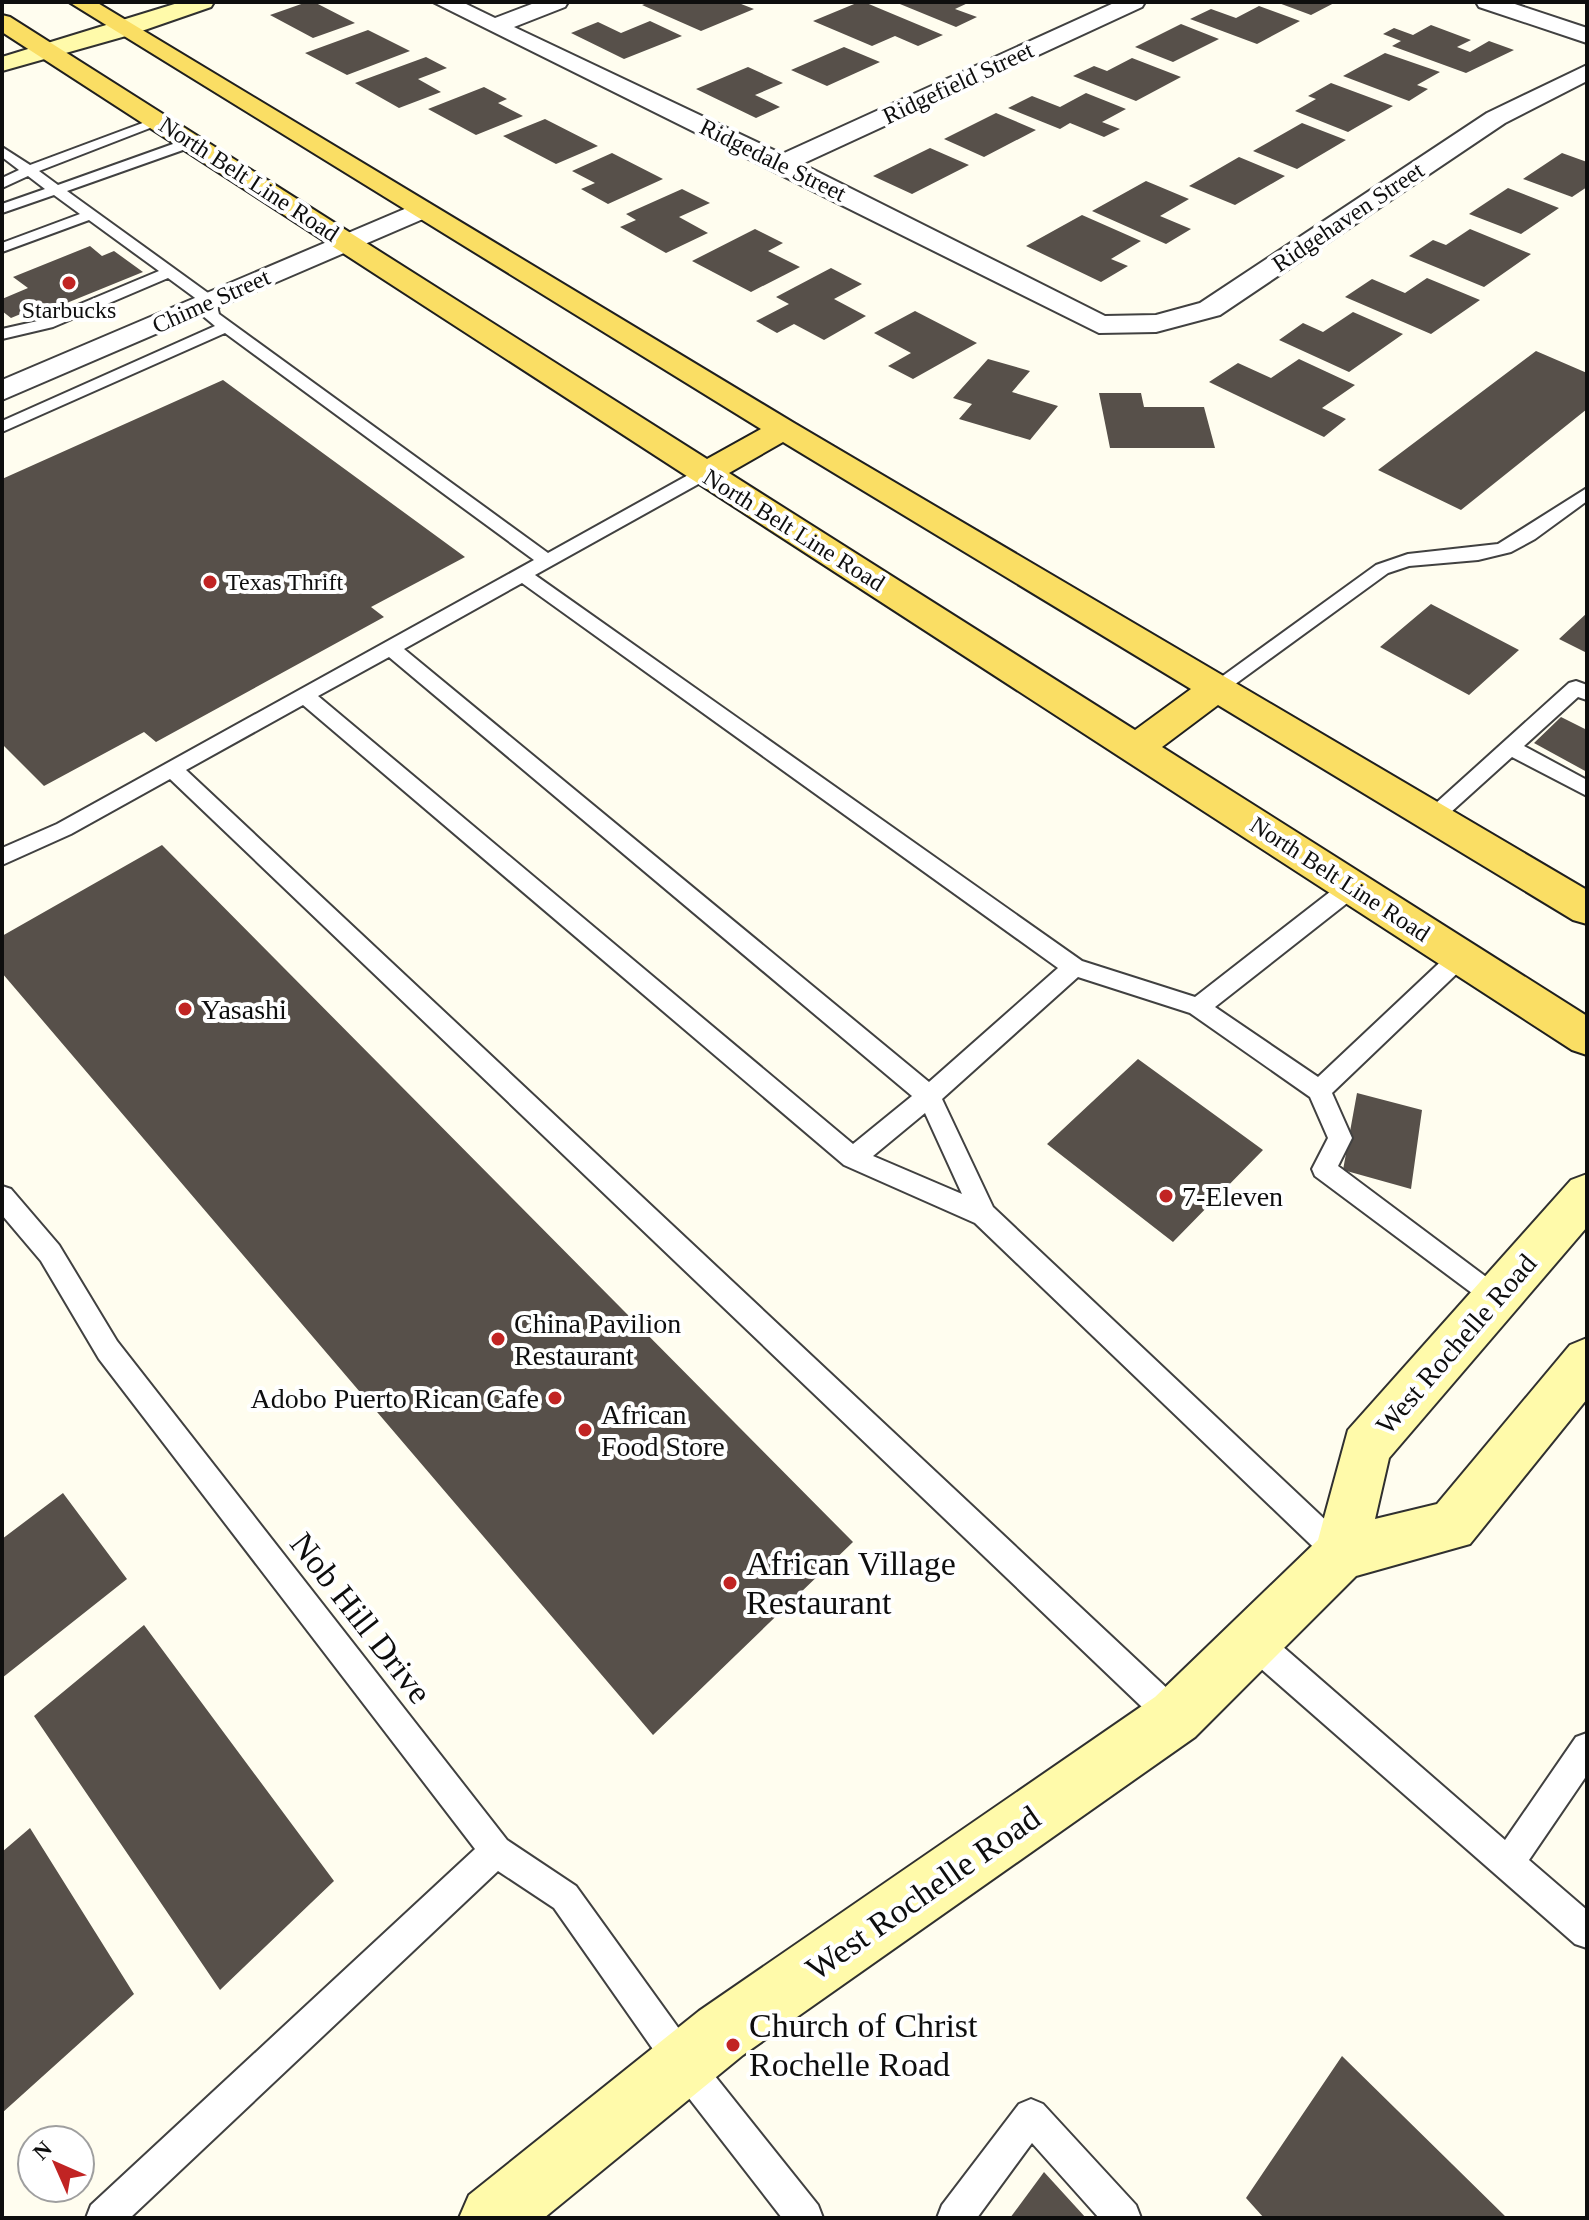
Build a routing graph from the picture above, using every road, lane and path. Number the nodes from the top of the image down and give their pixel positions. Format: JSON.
{"nodes":[{"id":1,"x":80,"y":2,"type":"edge"},
{"id":2,"x":203,"y":2,"type":"edge"},
{"id":3,"x":444,"y":2,"type":"edge"},
{"id":4,"x":557,"y":2,"type":"edge"},
{"id":5,"x":1134,"y":2,"type":"edge"},
{"id":6,"x":1487,"y":2,"type":"edge"},
{"id":7,"x":2,"y":22,"type":"edge"},
{"id":8,"x":495,"y":26,"type":"junction"},
{"id":9,"x":125,"y":29,"type":"junction"},
{"id":10,"x":1587,"y":36,"type":"edge"},
{"id":11,"x":46,"y":52,"type":"junction"},
{"id":12,"x":2,"y":64,"type":"edge"},
{"id":13,"x":1587,"y":72,"type":"edge"},
{"id":14,"x":161,"y":121,"type":"junction"},
{"id":15,"x":192,"y":142,"type":"junction"},
{"id":16,"x":2,"y":152,"type":"edge"},
{"id":17,"x":782,"y":164,"type":"junction"},
{"id":18,"x":31,"y":169,"type":"junction"},
{"id":19,"x":2,"y":184,"type":"edge"},
{"id":20,"x":58,"y":189,"type":"junction"},
{"id":21,"x":2,"y":209,"type":"edge"},
{"id":22,"x":421,"y":210,"type":"junction"},
{"id":23,"x":92,"y":214,"type":"junction"},
{"id":24,"x":345,"y":242,"type":"junction"},
{"id":25,"x":2,"y":248,"type":"edge"},
{"id":26,"x":170,"y":272,"type":"junction"},
{"id":27,"x":210,"y":301,"type":"junction"},
{"id":28,"x":1099,"y":324,"type":"joint"},
{"id":29,"x":226,"y":327,"type":"junction"},
{"id":30,"x":2,"y":334,"type":"edge"},
{"id":31,"x":2,"y":391,"type":"edge"},
{"id":32,"x":2,"y":427,"type":"edge"},
{"id":33,"x":783,"y":429,"type":"junction"},
{"id":34,"x":705,"y":473,"type":"junction"},
{"id":35,"x":1587,"y":493,"type":"edge"},
{"id":36,"x":547,"y":561,"type":"junction"},
{"id":37,"x":523,"y":575,"type":"junction"},
{"id":38,"x":391,"y":648,"type":"junction"},
{"id":39,"x":1216,"y":688,"type":"junction"},
{"id":40,"x":1587,"y":693,"type":"edge"},
{"id":41,"x":304,"y":695,"type":"junction"},
{"id":42,"x":1510,"y":747,"type":"junction"},
{"id":43,"x":1135,"y":749,"type":"junction"},
{"id":44,"x":172,"y":769,"type":"junction"},
{"id":45,"x":1587,"y":789,"type":"edge"},
{"id":46,"x":1433,"y":817,"type":"junction"},
{"id":47,"x":2,"y":857,"type":"edge"},
{"id":48,"x":1352,"y":887,"type":"junction"},
{"id":49,"x":1587,"y":909,"type":"edge"},
{"id":50,"x":1460,"y":957,"type":"junction"},
{"id":51,"x":1074,"y":967,"type":"junction"},
{"id":52,"x":1198,"y":1007,"type":"junction"},
{"id":53,"x":1587,"y":1038,"type":"edge"},
{"id":54,"x":1319,"y":1091,"type":"junction"},
{"id":55,"x":929,"y":1096,"type":"junction"},
{"id":56,"x":853,"y":1158,"type":"junction"},
{"id":57,"x":1587,"y":1194,"type":"edge"},
{"id":58,"x":2,"y":1197,"type":"edge"},
{"id":59,"x":984,"y":1215,"type":"junction"},
{"id":60,"x":1496,"y":1299,"type":"junction"},
{"id":61,"x":1587,"y":1361,"type":"edge"},
{"id":62,"x":1341,"y":1554,"type":"junction"},
{"id":63,"x":1255,"y":1643,"type":"junction"},
{"id":64,"x":1175,"y":1717,"type":"junction"},
{"id":65,"x":1587,"y":1748,"type":"edge"},
{"id":66,"x":496,"y":1851,"type":"junction"},
{"id":67,"x":1508,"y":1863,"type":"junction"},
{"id":68,"x":1587,"y":1932,"type":"edge"},
{"id":69,"x":683,"y":2063,"type":"junction"},
{"id":70,"x":104,"y":2218,"type":"edge"},
{"id":71,"x":492,"y":2218,"type":"edge"},
{"id":72,"x":805,"y":2218,"type":"edge"},
{"id":73,"x":955,"y":2218,"type":"edge"},
{"id":74,"x":1123,"y":2218,"type":"edge"}],
"edges":[{"from":1,"to":9,"type":"main road"},
{"from":2,"to":9,"type":"street"},
{"from":3,"to":8,"type":"street","name":"Ridgedale Street"},
{"from":4,"to":8,"type":"street"},
{"from":5,"to":17,"type":"street","name":"Ridgefield Street"},
{"from":6,"to":10,"type":"street"},
{"from":7,"to":11,"type":"main road","name":"North Belt Line Road"},
{"from":8,"to":17,"type":"street","name":"Ridgedale Street"},
{"from":9,"to":11,"type":"street"},
{"from":9,"to":22,"type":"main road"},
{"from":11,"to":12,"type":"street"},
{"from":11,"to":14,"type":"main road","name":"North Belt Line Road"},
{"from":13,"to":28,"type":"street","name":"Ridgehaven Street"},
{"from":14,"to":15,"type":"main road","name":"North Belt Line Road"},
{"from":14,"to":18,"type":"lane"},
{"from":15,"to":20,"type":"lane"},
{"from":15,"to":24,"type":"main road","name":"North Belt Line Road"},
{"from":16,"to":18,"type":"lane"},
{"from":17,"to":28,"type":"street","name":"Ridgedale Street"},
{"from":18,"to":19,"type":"lane"},
{"from":18,"to":20,"type":"lane"},
{"from":20,"to":21,"type":"lane"},
{"from":20,"to":23,"type":"lane"},
{"from":22,"to":24,"type":"street","name":"Chime Street"},
{"from":22,"to":33,"type":"main road"},
{"from":23,"to":25,"type":"lane"},
{"from":23,"to":26,"type":"lane"},
{"from":24,"to":27,"type":"street","name":"Chime Street"},
{"from":24,"to":34,"type":"main road","name":"North Belt Line Road"},
{"from":26,"to":27,"type":"lane"},
{"from":26,"to":30,"type":"lane"},
{"from":27,"to":29,"type":"lane"},
{"from":27,"to":31,"type":"street","name":"Chime Street"},
{"from":29,"to":32,"type":"lane"},
{"from":29,"to":36,"type":"lane"},
{"from":33,"to":34,"type":"main road"},
{"from":33,"to":39,"type":"main road"},
{"from":34,"to":36,"type":"lane"},
{"from":34,"to":43,"type":"main road","name":"North Belt Line Road"},
{"from":35,"to":39,"type":"lane"},
{"from":36,"to":37,"type":"lane"},
{"from":37,"to":38,"type":"lane"},
{"from":37,"to":51,"type":"lane"},
{"from":38,"to":41,"type":"lane"},
{"from":38,"to":55,"type":"lane"},
{"from":39,"to":43,"type":"main road"},
{"from":39,"to":46,"type":"main road"},
{"from":40,"to":42,"type":"lane"},
{"from":41,"to":44,"type":"lane"},
{"from":41,"to":56,"type":"lane"},
{"from":42,"to":45,"type":"lane"},
{"from":42,"to":46,"type":"lane"},
{"from":43,"to":48,"type":"main road","name":"North Belt Line Road"},
{"from":44,"to":47,"type":"lane"},
{"from":44,"to":64,"type":"lane"},
{"from":46,"to":49,"type":"main road"},
{"from":48,"to":50,"type":"main road","name":"North Belt Line Road"},
{"from":48,"to":52,"type":"lane"},
{"from":50,"to":53,"type":"main road","name":"North Belt Line Road"},
{"from":50,"to":54,"type":"lane"},
{"from":51,"to":52,"type":"lane"},
{"from":51,"to":55,"type":"lane"},
{"from":52,"to":54,"type":"lane"},
{"from":54,"to":60,"type":"lane"},
{"from":55,"to":56,"type":"lane"},
{"from":55,"to":59,"type":"lane"},
{"from":56,"to":59,"type":"lane"},
{"from":57,"to":60,"type":"street","name":"West Rochelle Road"},
{"from":58,"to":66,"type":"lane","name":"Nob Hill Drive"},
{"from":59,"to":62,"type":"lane"},
{"from":60,"to":62,"type":"street","name":"West Rochelle Road"},
{"from":61,"to":62,"type":"street"},
{"from":62,"to":63,"type":"street","name":"West Rochelle Road"},
{"from":63,"to":64,"type":"street","name":"West Rochelle Road"},
{"from":63,"to":67,"type":"lane"},
{"from":64,"to":69,"type":"street","name":"West Rochelle Road"},
{"from":65,"to":67,"type":"lane"},
{"from":66,"to":69,"type":"lane","name":"Nob Hill Drive"},
{"from":66,"to":70,"type":"lane"},
{"from":67,"to":68,"type":"lane"},
{"from":69,"to":71,"type":"street","name":"West Rochelle Road"},
{"from":69,"to":72,"type":"lane","name":"Nob Hill Drive"},
{"from":73,"to":74,"type":"lane"}]}
